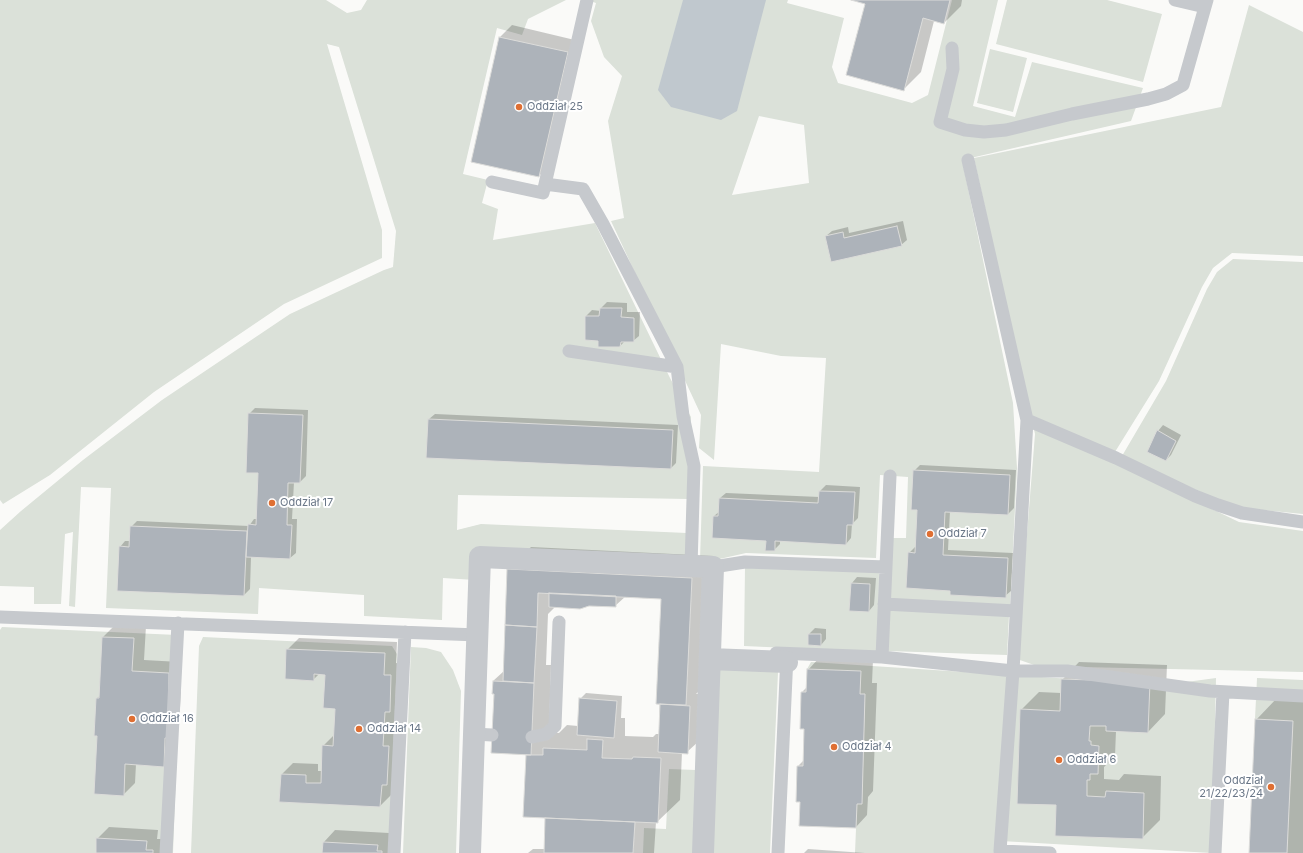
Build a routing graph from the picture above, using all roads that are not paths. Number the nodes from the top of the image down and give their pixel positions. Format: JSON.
{"nodes":[{"id":1,"x":587,"y":0,"type":"edge"},
{"id":2,"x":1175,"y":0,"type":"edge"},
{"id":3,"x":1206,"y":4,"type":"edge"},
{"id":4,"x":952,"y":48,"type":"dead end"},
{"id":5,"x":968,"y":160,"type":"dead end"},
{"id":6,"x":492,"y":182,"type":"dead end"},
{"id":7,"x":545,"y":184,"type":"junction"},
{"id":8,"x":569,"y":351,"type":"dead end"},
{"id":9,"x":677,"y":367,"type":"junction"},
{"id":10,"x":1027,"y":420,"type":"junction"},
{"id":11,"x":890,"y":476,"type":"dead end"},
{"id":12,"x":1303,"y":522,"type":"edge"},
{"id":13,"x":692,"y":566,"type":"junction"},
{"id":14,"x":713,"y":567,"type":"junction"},
{"id":15,"x":886,"y":567,"type":"junction"},
{"id":16,"x":884,"y":604,"type":"junction"},
{"id":17,"x":1016,"y":611,"type":"junction"},
{"id":18,"x":0,"y":616,"type":"edge"},
{"id":19,"x":559,"y":622,"type":"dead end"},
{"id":20,"x":178,"y":623,"type":"junction"},
{"id":21,"x":405,"y":632,"type":"junction"},
{"id":22,"x":478,"y":635,"type":"junction"},
{"id":23,"x":710,"y":654,"type":"junction"},
{"id":24,"x":882,"y":657,"type":"junction"},
{"id":25,"x":787,"y":658,"type":"junction"},
{"id":26,"x":1013,"y":671,"type":"junction"},
{"id":27,"x":1223,"y":692,"type":"junction"},
{"id":28,"x":1303,"y":696,"type":"edge"},
{"id":29,"x":532,"y":737,"type":"dead end"},
{"id":30,"x":1000,"y":852,"type":"edge"},
{"id":31,"x":166,"y":853,"type":"edge"},
{"id":32,"x":394,"y":853,"type":"edge"},
{"id":33,"x":470,"y":853,"type":"edge"},
{"id":34,"x":703,"y":853,"type":"edge"},
{"id":35,"x":778,"y":853,"type":"edge"},
{"id":36,"x":1050,"y":853,"type":"edge"},
{"id":37,"x":1215,"y":853,"type":"edge"}],
"edges":[{"from":1,"to":7,"type":"lane"},
{"from":2,"to":3,"type":"lane"},
{"from":3,"to":4,"type":"lane"},
{"from":5,"to":10,"type":"lane"},
{"from":6,"to":7,"type":"lane"},
{"from":7,"to":9,"type":"lane"},
{"from":8,"to":9,"type":"lane"},
{"from":9,"to":13,"type":"lane"},
{"from":10,"to":12,"type":"lane"},
{"from":10,"to":17,"type":"lane"},
{"from":11,"to":15,"type":"lane"},
{"from":13,"to":14,"type":"street"},
{"from":13,"to":22,"type":"street"},
{"from":14,"to":15,"type":"lane"},
{"from":14,"to":23,"type":"street"},
{"from":15,"to":16,"type":"lane"},
{"from":16,"to":17,"type":"lane"},
{"from":16,"to":24,"type":"lane"},
{"from":17,"to":26,"type":"lane"},
{"from":18,"to":20,"type":"lane"},
{"from":19,"to":29,"type":"lane"},
{"from":20,"to":21,"type":"lane"},
{"from":20,"to":31,"type":"lane"},
{"from":21,"to":22,"type":"lane"},
{"from":21,"to":32,"type":"lane"},
{"from":22,"to":33,"type":"street"},
{"from":23,"to":25,"type":"street"},
{"from":23,"to":34,"type":"street"},
{"from":24,"to":25,"type":"lane"},
{"from":24,"to":26,"type":"lane"},
{"from":25,"to":35,"type":"lane"},
{"from":26,"to":27,"type":"lane"},
{"from":26,"to":30,"type":"lane"},
{"from":27,"to":28,"type":"lane"},
{"from":27,"to":37,"type":"lane"},
{"from":30,"to":36,"type":"lane"}]}
